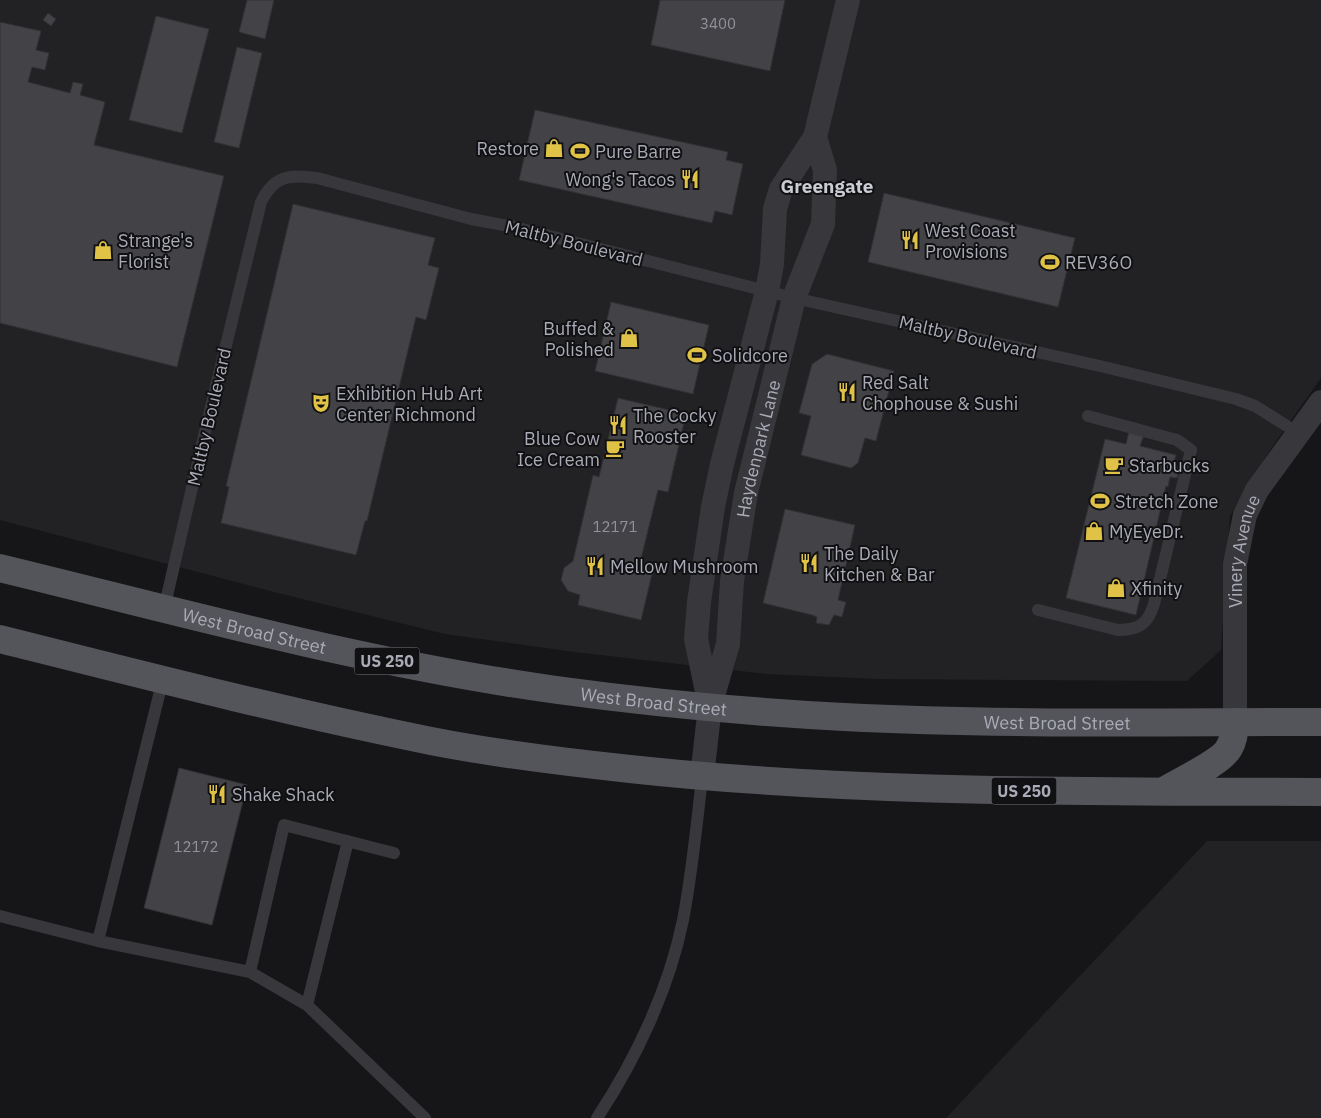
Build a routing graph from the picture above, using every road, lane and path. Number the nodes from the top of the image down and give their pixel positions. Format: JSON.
{"nodes":[{"id":1,"x":848,"y":0,"type":"edge"},
{"id":2,"x":815,"y":137,"type":"junction"},
{"id":3,"x":767,"y":291,"type":"junction"},
{"id":4,"x":794,"y":298,"type":"junction"},
{"id":5,"x":1321,"y":402,"type":"edge"},
{"id":6,"x":1088,"y":416,"type":"dead end"},
{"id":7,"x":1298,"y":433,"type":"junction"},
{"id":8,"x":0,"y":568,"type":"edge"},
{"id":9,"x":164,"y":609,"type":"junction"},
{"id":10,"x":1038,"y":610,"type":"dead end"},
{"id":11,"x":0,"y":639,"type":"edge"},
{"id":12,"x":162,"y":679,"type":"junction"},
{"id":13,"x":710,"y":706,"type":"junction"},
{"id":14,"x":1235,"y":722,"type":"junction"},
{"id":15,"x":1321,"y":722,"type":"edge"},
{"id":16,"x":702,"y":777,"type":"junction"},
{"id":17,"x":1163,"y":791,"type":"junction"},
{"id":18,"x":1321,"y":792,"type":"edge"},
{"id":19,"x":348,"y":841,"type":"junction"},
{"id":20,"x":394,"y":853,"type":"dead end"},
{"id":21,"x":0,"y":916,"type":"edge"},
{"id":22,"x":98,"y":941,"type":"junction"},
{"id":23,"x":250,"y":972,"type":"junction"},
{"id":24,"x":307,"y":1005,"type":"junction"},
{"id":25,"x":425,"y":1118,"type":"edge"},
{"id":26,"x":597,"y":1118,"type":"edge"}],
"edges":[{"from":1,"to":2,"type":"street","name":"Haydenpark Lane"},
{"from":2,"to":3,"type":"street","name":"Haydenpark Lane"},
{"from":2,"to":4,"type":"street","name":"Haydenpark Lane"},
{"from":3,"to":4,"type":"lane","name":"Maltby Boulevard"},
{"from":3,"to":9,"type":"lane","name":"Maltby Boulevard"},
{"from":3,"to":13,"type":"street","name":"Haydenpark Lane"},
{"from":4,"to":7,"type":"lane","name":"Maltby Boulevard"},
{"from":4,"to":13,"type":"street","name":"Haydenpark Lane"},
{"from":5,"to":7,"type":"street","name":"Vinery Avenue"},
{"from":6,"to":10,"type":"lane"},
{"from":7,"to":14,"type":"street","name":"Vinery Avenue"},
{"from":8,"to":9,"type":"main road","name":"West Broad Street","number":"US 250"},
{"from":9,"to":13,"type":"main road","name":"West Broad Street","number":"US 250"},
{"from":11,"to":12,"type":"main road","number":"US 250"},
{"from":12,"to":16,"type":"main road","number":"US 250"},
{"from":12,"to":22,"type":"lane"},
{"from":13,"to":14,"type":"main road","name":"West Broad Street","number":"US 250"},
{"from":13,"to":16,"type":"street","name":"Haydenpark Lane"},
{"from":14,"to":15,"type":"main road","name":"West Broad Street","number":"US 250"},
{"from":14,"to":17,"type":"main road"},
{"from":16,"to":17,"type":"main road","number":"US 250"},
{"from":16,"to":26,"type":"lane"},
{"from":17,"to":18,"type":"main road","number":"US 250"},
{"from":19,"to":20,"type":"lane"},
{"from":19,"to":23,"type":"lane"},
{"from":19,"to":24,"type":"lane"},
{"from":21,"to":22,"type":"lane"},
{"from":22,"to":23,"type":"lane"},
{"from":23,"to":24,"type":"lane"},
{"from":24,"to":25,"type":"lane"}]}
